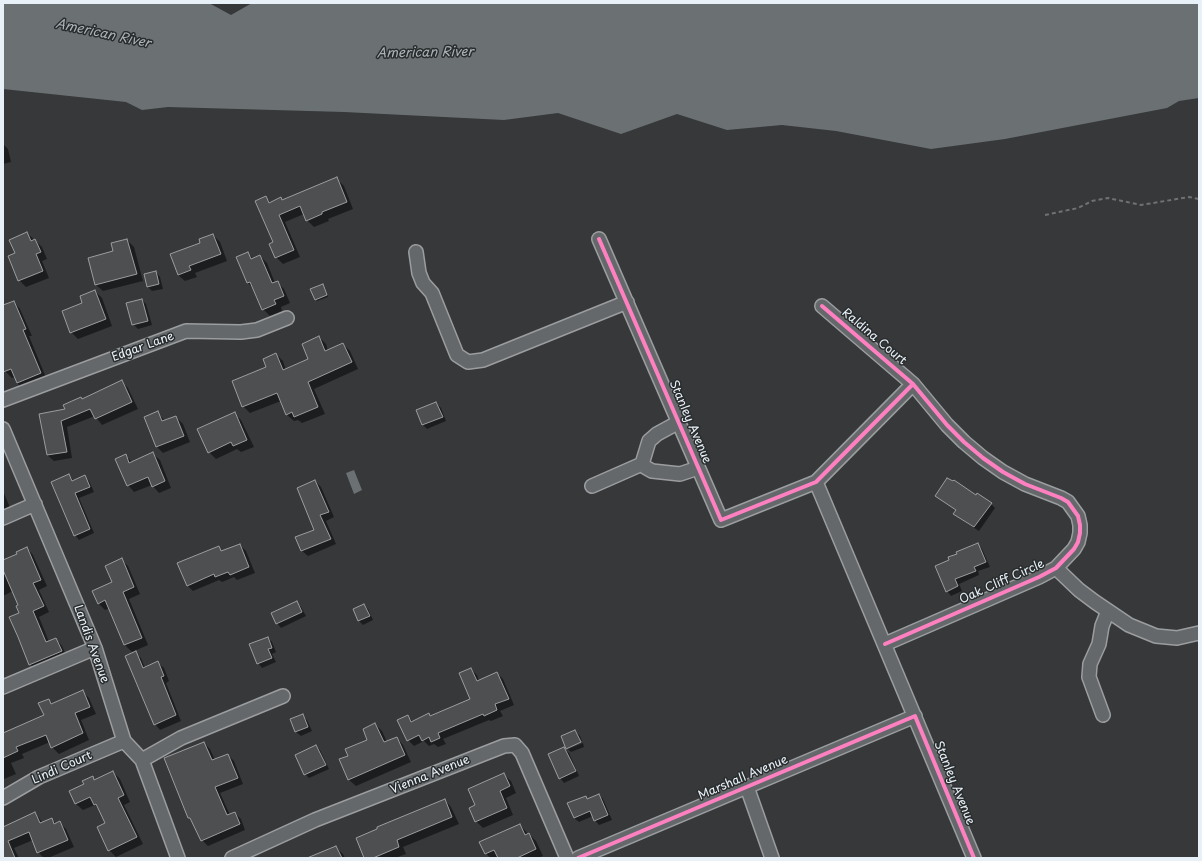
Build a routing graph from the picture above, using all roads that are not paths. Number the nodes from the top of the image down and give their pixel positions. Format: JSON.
{"nodes":[{"id":1,"x":599,"y":239,"type":"dead end"},
{"id":2,"x":416,"y":252,"type":"dead end"},
{"id":3,"x":627,"y":302,"type":"junction"},
{"id":4,"x":822,"y":306,"type":"dead end"},
{"id":5,"x":287,"y":318,"type":"dead end"},
{"id":6,"x":914,"y":384,"type":"junction"},
{"id":7,"x":3,"y":400,"type":"edge"},
{"id":8,"x":679,"y":422,"type":"junction"},
{"id":9,"x":3,"y":429,"type":"edge"},
{"id":10,"x":7,"y":452,"type":"edge"},
{"id":11,"x":642,"y":464,"type":"junction"},
{"id":12,"x":698,"y":468,"type":"junction"},
{"id":13,"x":816,"y":482,"type":"junction"},
{"id":14,"x":592,"y":486,"type":"dead end"},
{"id":15,"x":35,"y":504,"type":"junction"},
{"id":16,"x":3,"y":518,"type":"edge"},
{"id":17,"x":1056,"y":568,"type":"junction"},
{"id":18,"x":1108,"y":611,"type":"junction"},
{"id":19,"x":1199,"y":633,"type":"edge"},
{"id":20,"x":885,"y":644,"type":"junction"},
{"id":21,"x":94,"y":648,"type":"junction"},
{"id":22,"x":3,"y":687,"type":"edge"},
{"id":23,"x":283,"y":696,"type":"dead end"},
{"id":24,"x":1103,"y":715,"type":"dead end"},
{"id":25,"x":916,"y":716,"type":"junction"},
{"id":26,"x":124,"y":741,"type":"junction"},
{"id":27,"x":142,"y":760,"type":"junction"},
{"id":28,"x":747,"y":787,"type":"junction"},
{"id":29,"x":3,"y":798,"type":"edge"},
{"id":30,"x":178,"y":858,"type":"edge"},
{"id":31,"x":232,"y":858,"type":"edge"},
{"id":32,"x":567,"y":858,"type":"edge"},
{"id":33,"x":578,"y":858,"type":"edge"},
{"id":34,"x":772,"y":858,"type":"edge"},
{"id":35,"x":974,"y":858,"type":"edge"}],
"edges":[{"from":1,"to":3,"type":"street","name":"Stanley Avenue"},
{"from":2,"to":3,"type":"street"},
{"from":3,"to":8,"type":"street","name":"Stanley Avenue"},
{"from":4,"to":6,"type":"street","name":"Raldina Court"},
{"from":5,"to":7,"type":"street","name":"Edgar Lane"},
{"from":6,"to":13,"type":"street"},
{"from":6,"to":17,"type":"street","name":"Oak Cliff Circle"},
{"from":8,"to":11,"type":"street"},
{"from":8,"to":12,"type":"street","name":"Stanley Avenue"},
{"from":9,"to":10,"type":"street","name":"Landis Avenue"},
{"from":10,"to":15,"type":"street","name":"Landis Avenue"},
{"from":11,"to":12,"type":"street"},
{"from":11,"to":14,"type":"street"},
{"from":12,"to":13,"type":"street","name":"Stanley Avenue"},
{"from":13,"to":20,"type":"street","name":"Stanley Avenue"},
{"from":15,"to":16,"type":"street"},
{"from":15,"to":21,"type":"street","name":"Landis Avenue"},
{"from":17,"to":18,"type":"street"},
{"from":17,"to":20,"type":"street","name":"Oak Cliff Circle"},
{"from":18,"to":19,"type":"street"},
{"from":18,"to":24,"type":"street"},
{"from":20,"to":25,"type":"street","name":"Stanley Avenue"},
{"from":21,"to":22,"type":"street"},
{"from":21,"to":26,"type":"street","name":"Landis Avenue"},
{"from":23,"to":27,"type":"street"},
{"from":25,"to":28,"type":"street","name":"Marshall Avenue"},
{"from":25,"to":35,"type":"street","name":"Stanley Avenue"},
{"from":26,"to":27,"type":"street","name":"Landis Avenue"},
{"from":26,"to":29,"type":"street","name":"Lindi Court"},
{"from":27,"to":30,"type":"street","name":"Landis Avenue"},
{"from":28,"to":33,"type":"street","name":"Marshall Avenue"},
{"from":28,"to":34,"type":"street"},
{"from":31,"to":32,"type":"street","name":"Vienna Avenue"}]}
